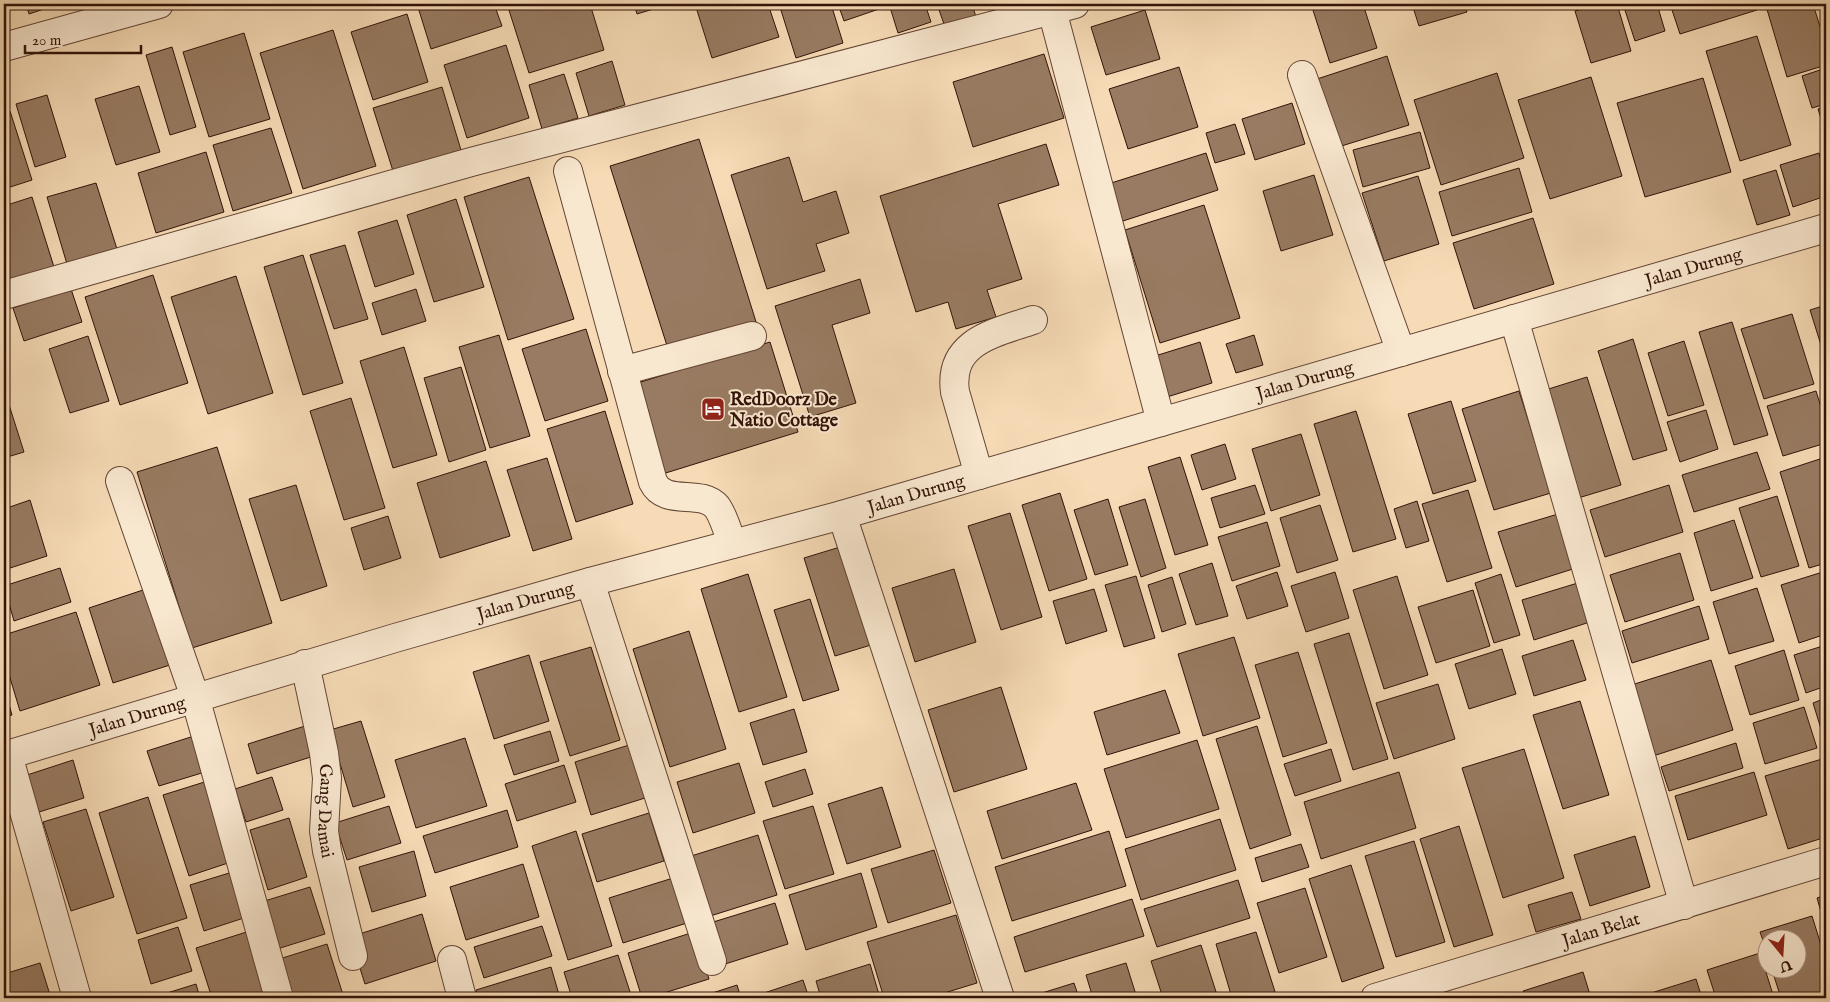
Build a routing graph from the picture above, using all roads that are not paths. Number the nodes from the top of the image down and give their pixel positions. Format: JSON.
{"nodes":[{"id":1,"x":159,"y":4,"type":"edge"},
{"id":2,"x":1064,"y":7,"type":"edge"},
{"id":3,"x":105,"y":11,"type":"edge"},
{"id":4,"x":4,"y":48,"type":"edge"},
{"id":5,"x":1302,"y":75,"type":"dead end"},
{"id":6,"x":568,"y":171,"type":"dead end"},
{"id":7,"x":1826,"y":228,"type":"edge"},
{"id":8,"x":4,"y":295,"type":"edge"},
{"id":9,"x":1514,"y":319,"type":"junction"},
{"id":10,"x":1033,"y":320,"type":"dead end"},
{"id":11,"x":752,"y":336,"type":"dead end"},
{"id":12,"x":1401,"y":352,"type":"junction"},
{"id":13,"x":622,"y":371,"type":"junction"},
{"id":14,"x":1161,"y":422,"type":"junction"},
{"id":15,"x":979,"y":475,"type":"junction"},
{"id":16,"x":120,"y":481,"type":"dead end"},
{"id":17,"x":842,"y":515,"type":"junction"},
{"id":18,"x":732,"y":544,"type":"junction"},
{"id":19,"x":590,"y":582,"type":"junction"},
{"id":20,"x":305,"y":664,"type":"junction"},
{"id":21,"x":196,"y":697,"type":"junction"},
{"id":22,"x":6,"y":756,"type":"edge"},
{"id":23,"x":1826,"y":860,"type":"edge"},
{"id":24,"x":1684,"y":905,"type":"junction"},
{"id":25,"x":353,"y":956,"type":"dead end"},
{"id":26,"x":452,"y":960,"type":"dead end"},
{"id":27,"x":712,"y":961,"type":"dead end"},
{"id":28,"x":78,"y":998,"type":"edge"},
{"id":29,"x":279,"y":998,"type":"edge"},
{"id":30,"x":462,"y":998,"type":"edge"},
{"id":31,"x":1000,"y":998,"type":"edge"},
{"id":32,"x":1375,"y":998,"type":"edge"}],
"edges":[{"from":1,"to":3,"type":"street"},
{"from":2,"to":8,"type":"street"},
{"from":2,"to":14,"type":"street"},
{"from":3,"to":4,"type":"street"},
{"from":5,"to":12,"type":"street"},
{"from":6,"to":13,"type":"street"},
{"from":7,"to":9,"type":"street","name":"Jalan Durung"},
{"from":9,"to":12,"type":"street","name":"Jalan Durung"},
{"from":9,"to":24,"type":"street"},
{"from":10,"to":15,"type":"street"},
{"from":11,"to":13,"type":"street"},
{"from":12,"to":14,"type":"street","name":"Jalan Durung"},
{"from":13,"to":18,"type":"street"},
{"from":14,"to":15,"type":"street","name":"Jalan Durung"},
{"from":15,"to":17,"type":"street","name":"Jalan Durung"},
{"from":16,"to":21,"type":"street"},
{"from":17,"to":18,"type":"street","name":"Jalan Durung"},
{"from":17,"to":31,"type":"street"},
{"from":18,"to":19,"type":"street","name":"Jalan Durung"},
{"from":19,"to":20,"type":"street","name":"Jalan Durung"},
{"from":19,"to":27,"type":"street"},
{"from":20,"to":21,"type":"street","name":"Jalan Durung"},
{"from":20,"to":25,"type":"street","name":"Gang Damai"},
{"from":21,"to":22,"type":"street","name":"Jalan Durung"},
{"from":21,"to":29,"type":"street"},
{"from":22,"to":28,"type":"street"},
{"from":23,"to":24,"type":"street","name":"Jalan Belat"},
{"from":24,"to":32,"type":"street","name":"Jalan Belat"},
{"from":26,"to":30,"type":"street"}]}
